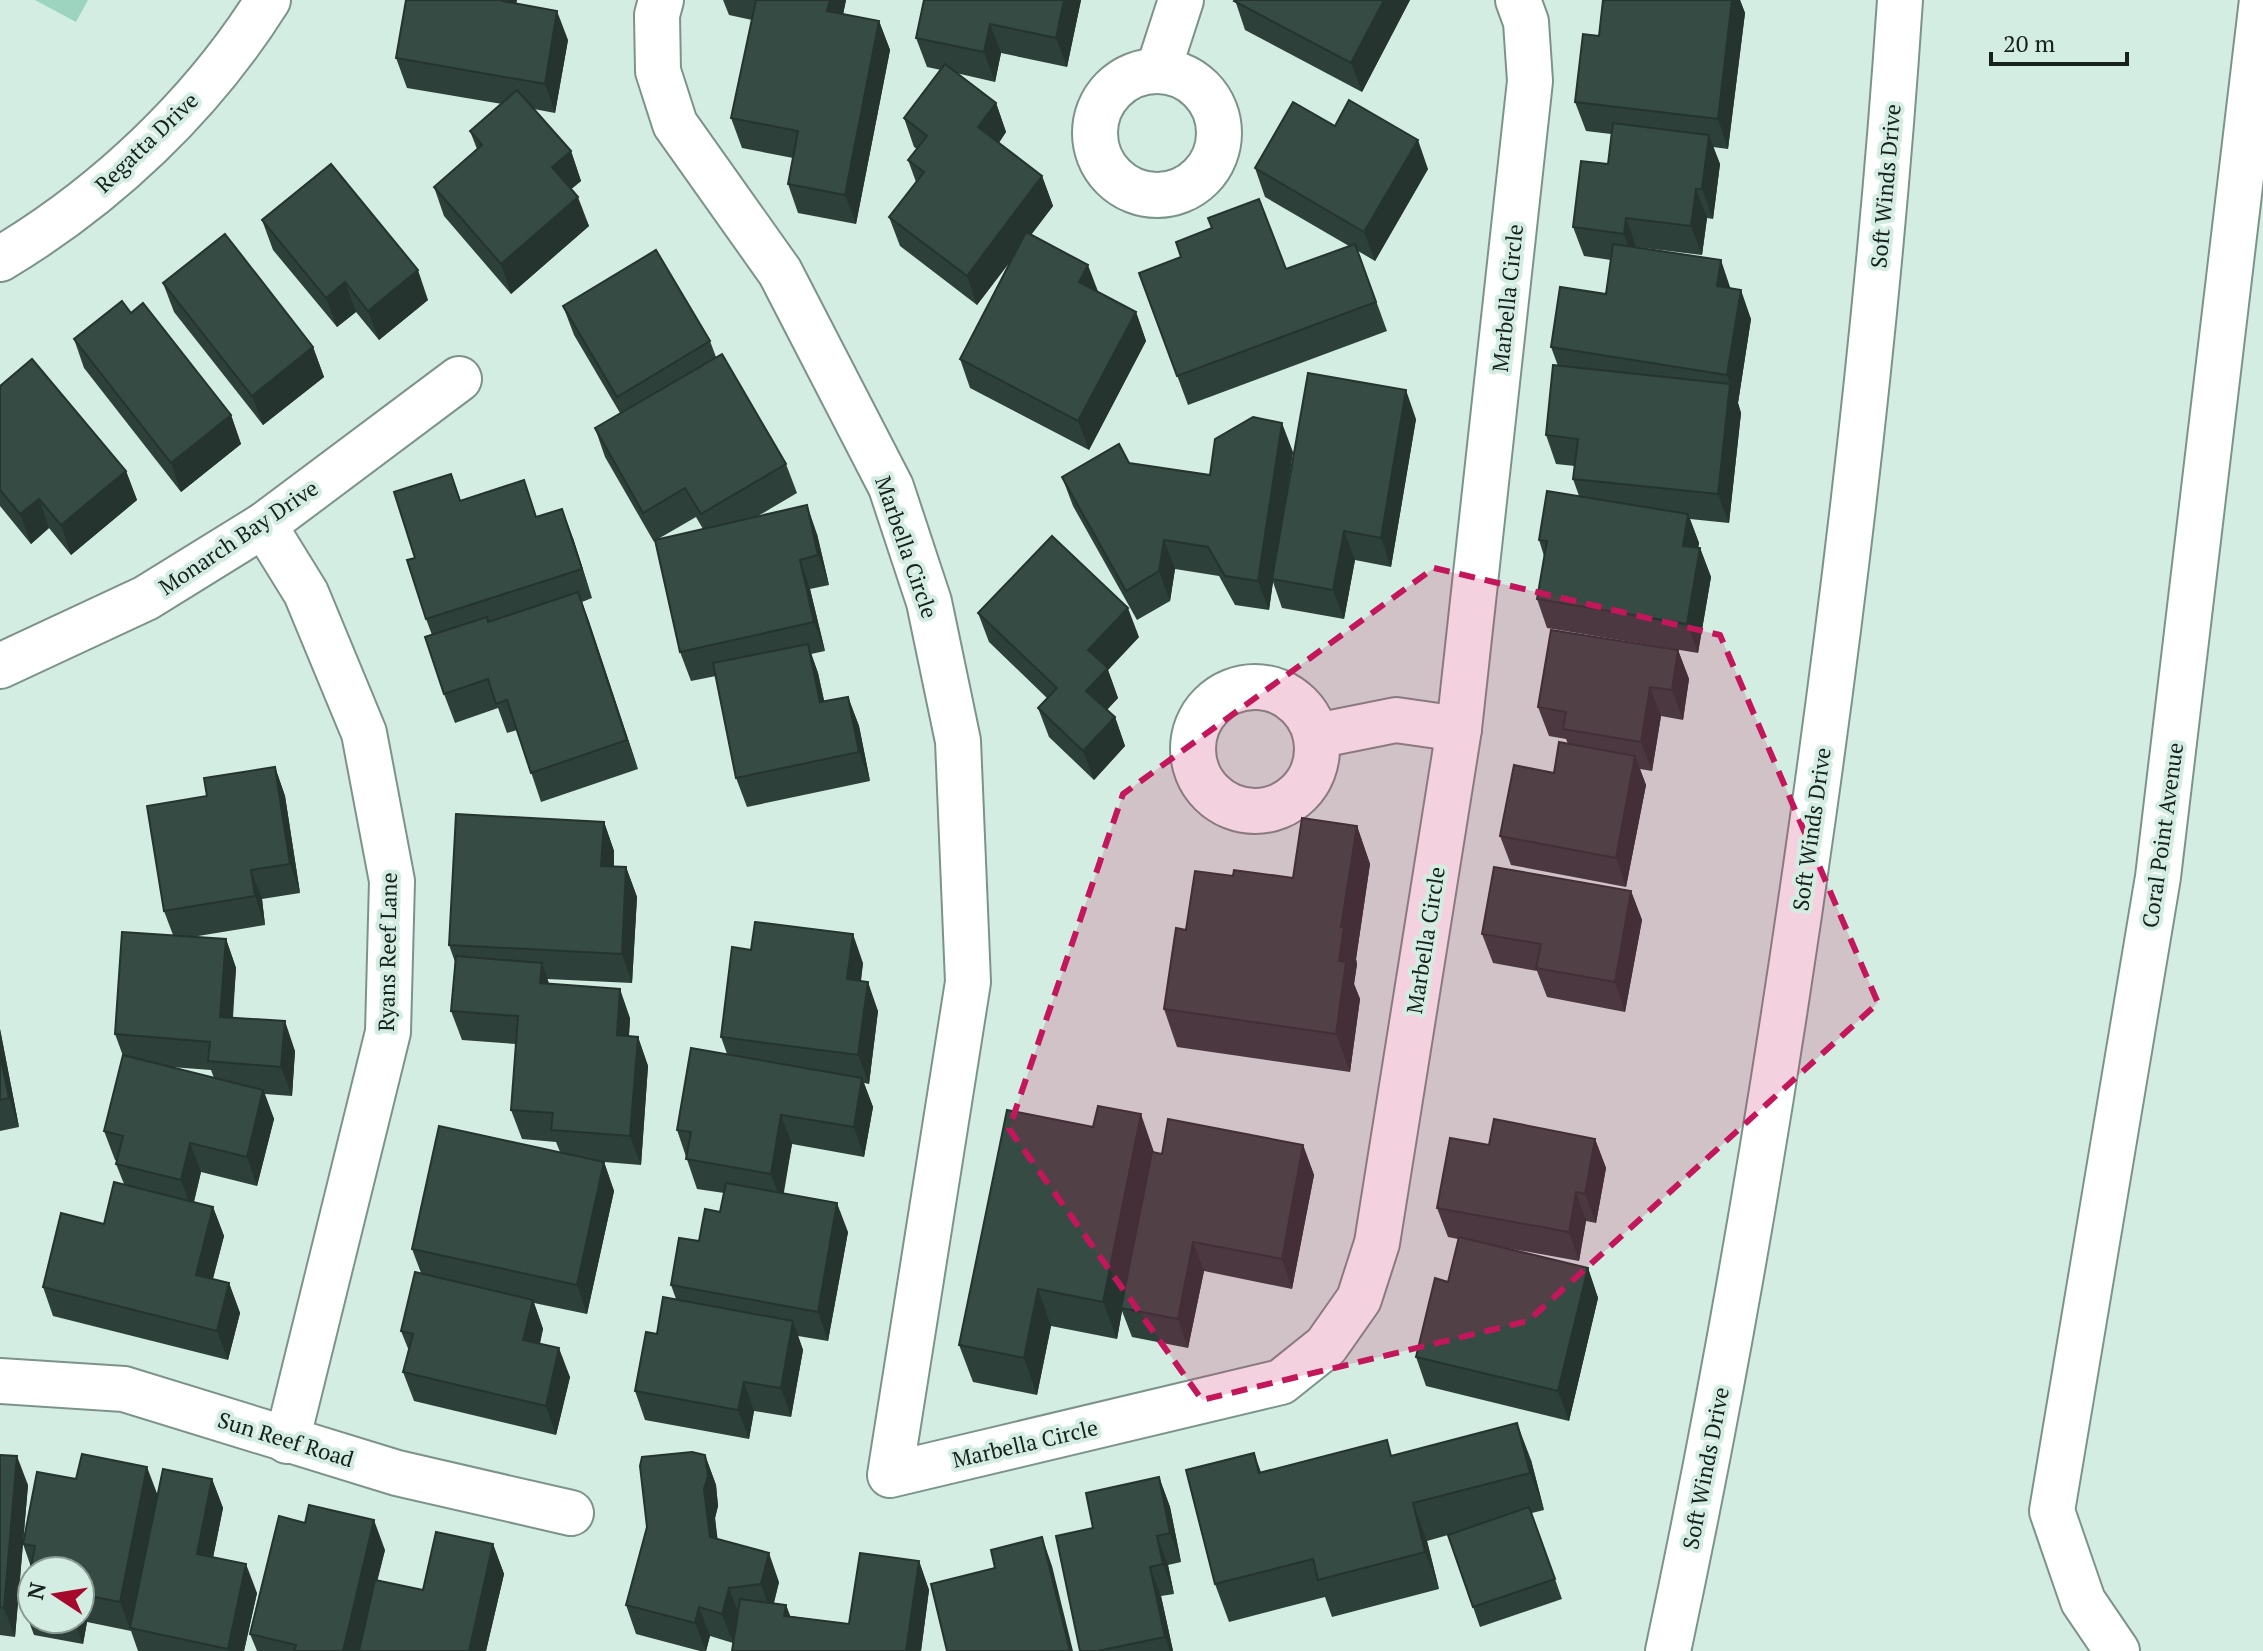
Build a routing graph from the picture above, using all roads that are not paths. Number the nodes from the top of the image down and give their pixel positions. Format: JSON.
{"nodes":[{"id":1,"x":268,"y":0,"type":"edge"},
{"id":2,"x":661,"y":0,"type":"edge"},
{"id":3,"x":1181,"y":0,"type":"edge"},
{"id":4,"x":1518,"y":0,"type":"edge"},
{"id":5,"x":1900,"y":0,"type":"edge"},
{"id":6,"x":2262,"y":0,"type":"edge"},
{"id":7,"x":1158,"y":71,"type":"dead end"},
{"id":8,"x":0,"y":259,"type":"edge"},
{"id":9,"x":459,"y":379,"type":"dead end"},
{"id":10,"x":264,"y":525,"type":"junction"},
{"id":11,"x":0,"y":666,"type":"edge"},
{"id":12,"x":1459,"y":729,"type":"junction"},
{"id":13,"x":1316,"y":736,"type":"dead end"},
{"id":14,"x":0,"y":1381,"type":"edge"},
{"id":15,"x":287,"y":1441,"type":"junction"},
{"id":16,"x":571,"y":1513,"type":"dead end"},
{"id":17,"x":1668,"y":1651,"type":"edge"},
{"id":18,"x":2117,"y":1651,"type":"edge"}],
"edges":[{"from":1,"to":8,"type":"street","name":"Regatta Drive"},
{"from":2,"to":12,"type":"street","name":"Marbella Circle"},
{"from":3,"to":7,"type":"street"},
{"from":4,"to":12,"type":"street","name":"Marbella Circle"},
{"from":5,"to":17,"type":"street","name":"Soft Winds Drive"},
{"from":6,"to":18,"type":"street","name":"Coral Point Avenue"},
{"from":9,"to":10,"type":"street","name":"Monarch Bay Drive"},
{"from":10,"to":11,"type":"street","name":"Monarch Bay Drive"},
{"from":10,"to":15,"type":"street","name":"Ryans Reef Lane"},
{"from":12,"to":13,"type":"street"},
{"from":14,"to":15,"type":"street","name":"Sun Reef Road"},
{"from":15,"to":16,"type":"street","name":"Sun Reef Road"}]}
